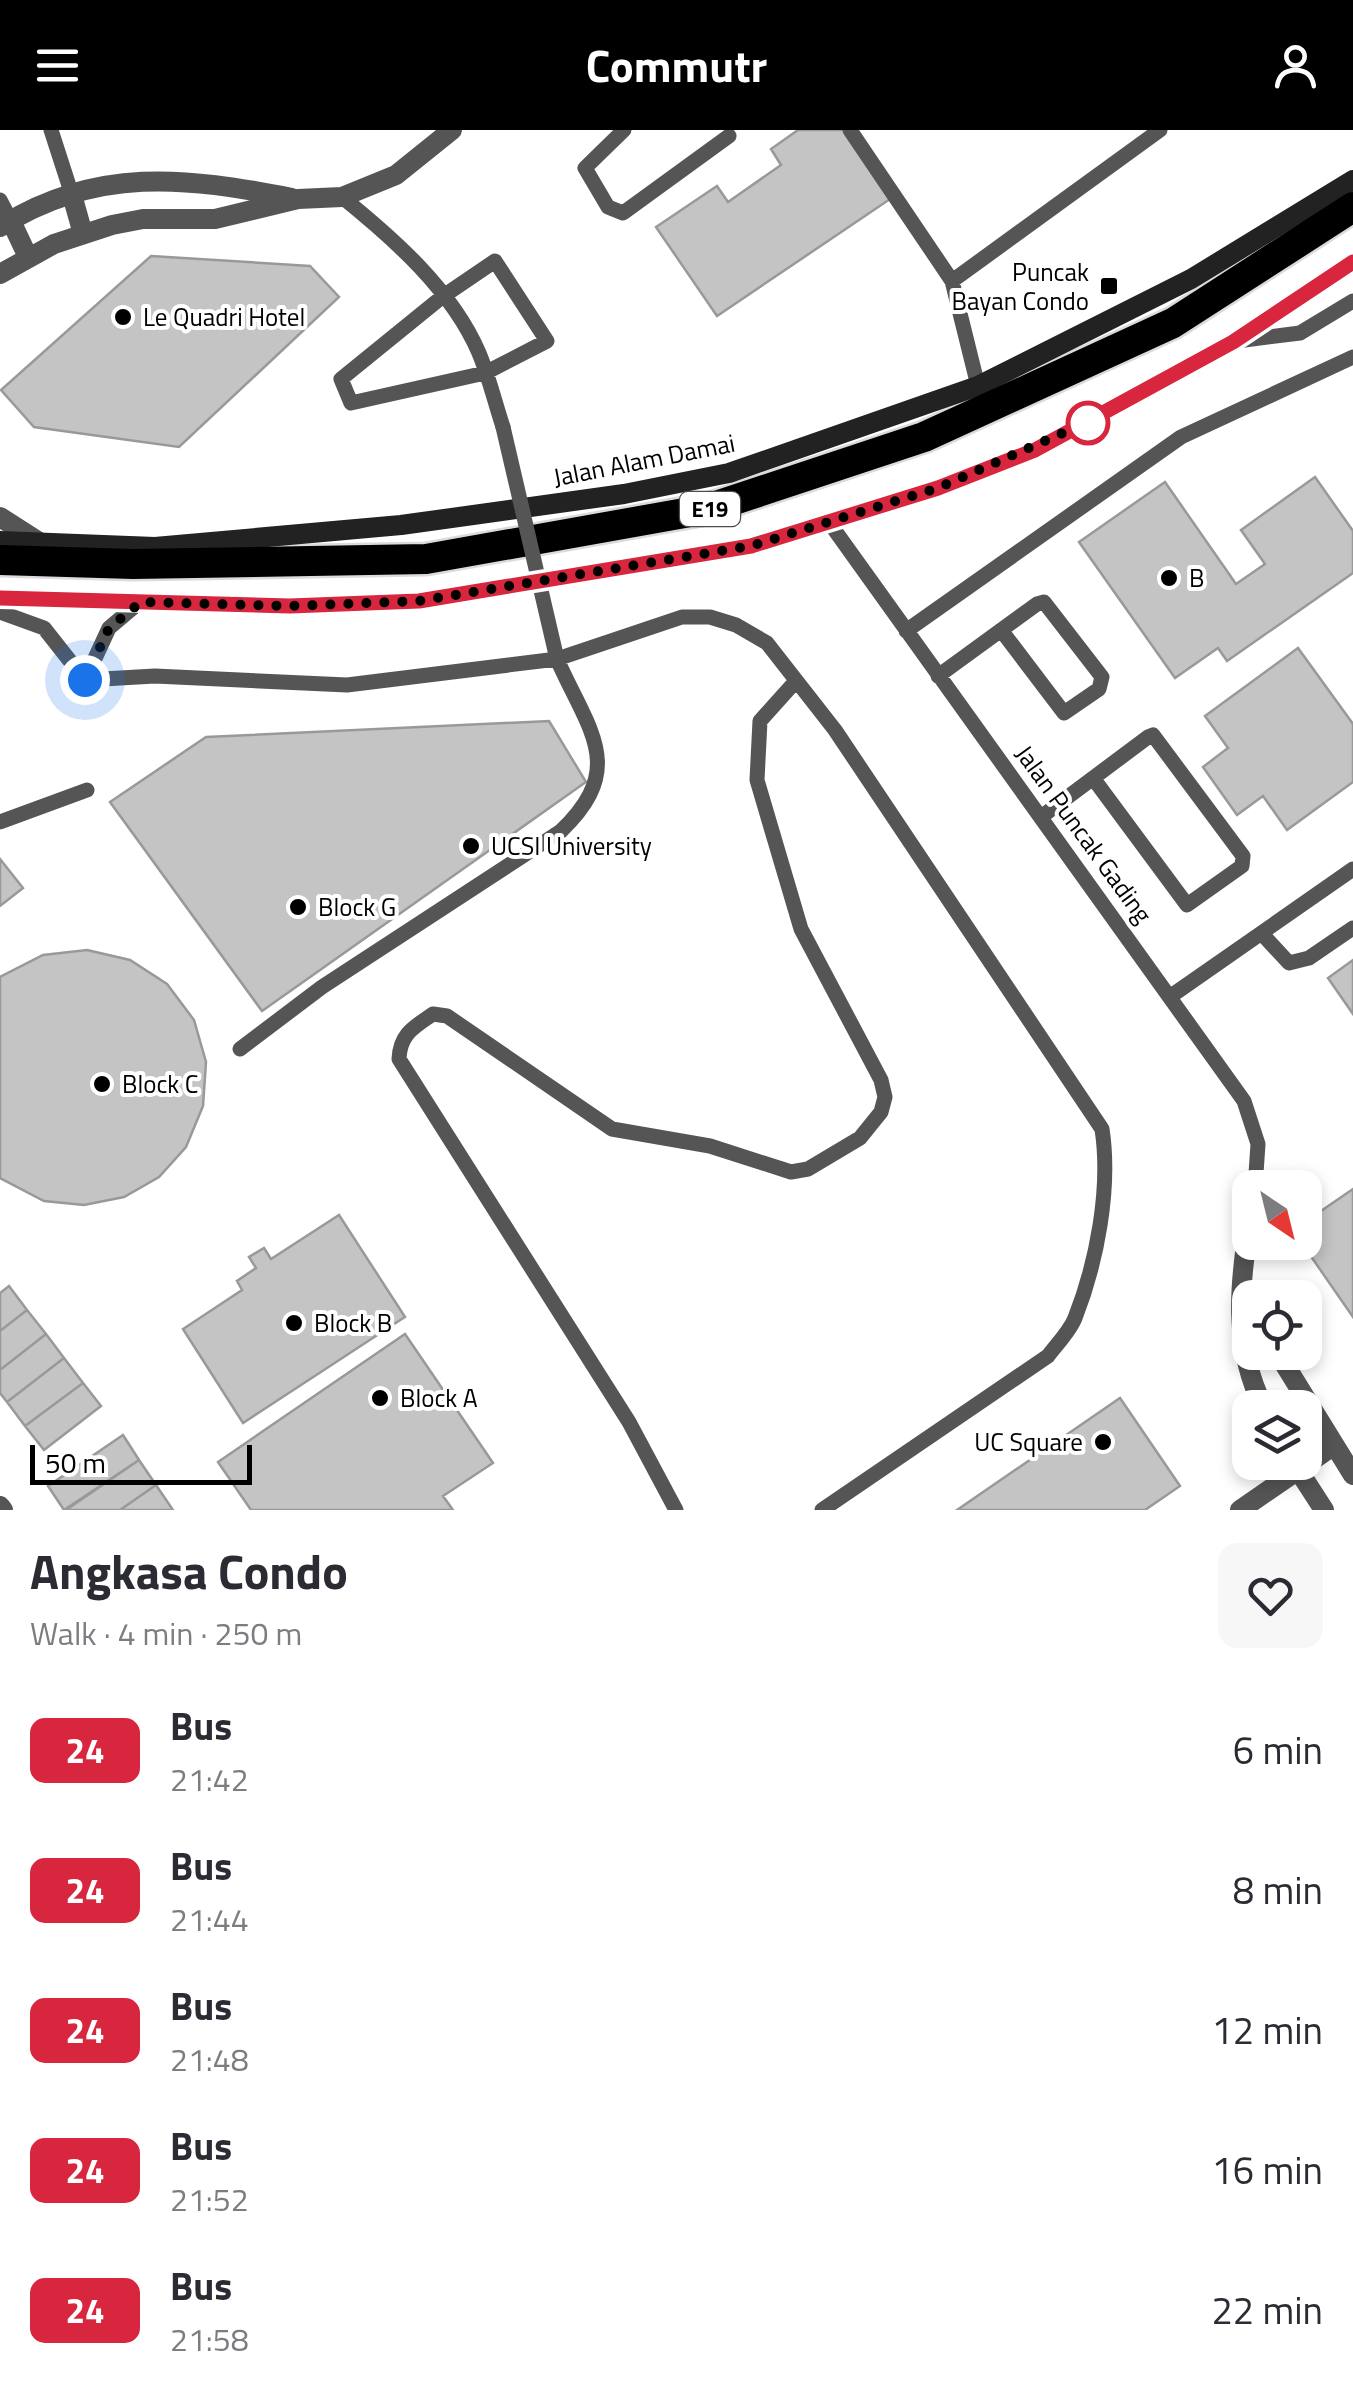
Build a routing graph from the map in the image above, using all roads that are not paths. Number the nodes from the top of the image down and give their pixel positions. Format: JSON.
{"nodes":[{"id":1,"x":51,"y":130,"type":"edge"},
{"id":2,"x":452,"y":130,"type":"edge"},
{"id":3,"x":624,"y":130,"type":"edge"},
{"id":4,"x":850,"y":130,"type":"edge"},
{"id":5,"x":1160,"y":130,"type":"edge"},
{"id":6,"x":728,"y":136,"type":"dead end"},
{"id":7,"x":1353,"y":180,"type":"edge"},
{"id":8,"x":72,"y":195,"type":"junction"},
{"id":9,"x":342,"y":196,"type":"junction"},
{"id":10,"x":298,"y":199,"type":"junction"},
{"id":11,"x":0,"y":200,"type":"edge"},
{"id":12,"x":1353,"y":207,"type":"edge"},
{"id":13,"x":1353,"y":219,"type":"edge"},
{"id":14,"x":5,"y":224,"type":"edge"},
{"id":15,"x":83,"y":234,"type":"junction"},
{"id":16,"x":28,"y":257,"type":"junction"},
{"id":17,"x":1353,"y":262,"type":"edge"},
{"id":18,"x":0,"y":274,"type":"edge"},
{"id":19,"x":952,"y":281,"type":"junction"},
{"id":20,"x":442,"y":297,"type":"junction"},
{"id":21,"x":1353,"y":301,"type":"edge"},
{"id":22,"x":1233,"y":342,"type":"junction"},
{"id":23,"x":1353,"y":358,"type":"edge"},
{"id":24,"x":485,"y":373,"type":"junction"},
{"id":25,"x":978,"y":386,"type":"junction"},
{"id":26,"x":0,"y":517,"type":"edge"},
{"id":27,"x":831,"y":524,"type":"junction"},
{"id":28,"x":0,"y":541,"type":"edge"},
{"id":29,"x":40,"y":542,"type":"junction"},
{"id":30,"x":0,"y":560,"type":"edge"},
{"id":31,"x":0,"y":569,"type":"edge"},
{"id":32,"x":0,"y":598,"type":"edge"},
{"id":33,"x":141,"y":602,"type":"junction"},
{"id":34,"x":0,"y":612,"type":"edge"},
{"id":35,"x":1001,"y":630,"type":"junction"},
{"id":36,"x":906,"y":632,"type":"junction"},
{"id":37,"x":556,"y":659,"type":"junction"},
{"id":38,"x":938,"y":676,"type":"junction"},
{"id":39,"x":85,"y":680,"type":"junction"},
{"id":40,"x":795,"y":682,"type":"junction"},
{"id":41,"x":1093,"y":778,"type":"junction"},
{"id":42,"x":87,"y":790,"type":"dead end"},
{"id":43,"x":1041,"y":817,"type":"junction"},
{"id":44,"x":0,"y":822,"type":"edge"},
{"id":45,"x":1353,"y":869,"type":"edge"},
{"id":46,"x":1353,"y":928,"type":"edge"},
{"id":47,"x":1262,"y":934,"type":"junction"},
{"id":48,"x":1171,"y":996,"type":"junction"},
{"id":49,"x":240,"y":1049,"type":"dead end"},
{"id":50,"x":1256,"y":1170,"type":"edge"},
{"id":51,"x":1288,"y":1370,"type":"edge"},
{"id":52,"x":1333,"y":1446,"type":"junction"},
{"id":53,"x":1322,"y":1452,"type":"edge"},
{"id":54,"x":1353,"y":1475,"type":"edge"},
{"id":55,"x":1278,"y":1480,"type":"edge"},
{"id":56,"x":1304,"y":1480,"type":"edge"},
{"id":57,"x":676,"y":1510,"type":"edge"},
{"id":58,"x":822,"y":1510,"type":"edge"},
{"id":59,"x":1240,"y":1510,"type":"edge"},
{"id":60,"x":1324,"y":1510,"type":"edge"}],
"edges":[{"from":1,"to":8,"type":"lane"},
{"from":2,"to":9,"type":"street"},
{"from":3,"to":6,"type":"lane"},
{"from":4,"to":19,"type":"lane"},
{"from":5,"to":19,"type":"lane"},
{"from":7,"to":25,"type":"main road","name":"Jalan Alam Damai"},
{"from":8,"to":10,"type":"street"},
{"from":8,"to":14,"type":"street"},
{"from":8,"to":15,"type":"street"},
{"from":9,"to":10,"type":"street"},
{"from":9,"to":20,"type":"lane"},
{"from":10,"to":15,"type":"street"},
{"from":11,"to":14,"type":"lane"},
{"from":12,"to":30,"type":"highway","number":"E19"},
{"from":13,"to":31,"type":"highway","number":"E19"},
{"from":14,"to":16,"type":"street"},
{"from":15,"to":16,"type":"street"},
{"from":16,"to":18,"type":"street"},
{"from":17,"to":22,"type":"main road"},
{"from":19,"to":25,"type":"lane"},
{"from":20,"to":24,"type":"lane"},
{"from":20,"to":24,"type":"lane"},
{"from":20,"to":24,"type":"lane"},
{"from":21,"to":22,"type":"lane"},
{"from":22,"to":27,"type":"main road"},
{"from":23,"to":36,"type":"lane"},
{"from":24,"to":37,"type":"lane","bridge":true},
{"from":25,"to":29,"type":"main road","name":"Jalan Alam Damai"},
{"from":26,"to":29,"type":"street"},
{"from":27,"to":33,"type":"main road"},
{"from":27,"to":36,"type":"lane","name":"Jalan Puncak Gading"},
{"from":28,"to":29,"type":"main road","name":"Jalan Alam Damai"},
{"from":32,"to":33,"type":"main road"},
{"from":33,"to":39,"type":"lane"},
{"from":34,"to":39,"type":"lane"},
{"from":35,"to":35,"type":"lane"},
{"from":35,"to":38,"type":"lane"},
{"from":36,"to":38,"type":"lane","name":"Jalan Puncak Gading"},
{"from":37,"to":39,"type":"lane"},
{"from":37,"to":40,"type":"lane"},
{"from":37,"to":49,"type":"lane"},
{"from":38,"to":43,"type":"lane","name":"Jalan Puncak Gading"},
{"from":40,"to":57,"type":"lane"},
{"from":40,"to":58,"type":"lane"},
{"from":41,"to":41,"type":"lane"},
{"from":41,"to":43,"type":"lane"},
{"from":42,"to":44,"type":"lane"},
{"from":43,"to":48,"type":"lane","name":"Jalan Puncak Gading"},
{"from":45,"to":47,"type":"lane"},
{"from":46,"to":47,"type":"lane"},
{"from":47,"to":48,"type":"lane"},
{"from":48,"to":50,"type":"lane","name":"Jalan Puncak Gading"},
{"from":51,"to":52,"type":"street"},
{"from":52,"to":53,"type":"street"},
{"from":52,"to":54,"type":"street"},
{"from":55,"to":59,"type":"street"},
{"from":56,"to":60,"type":"street"}]}
